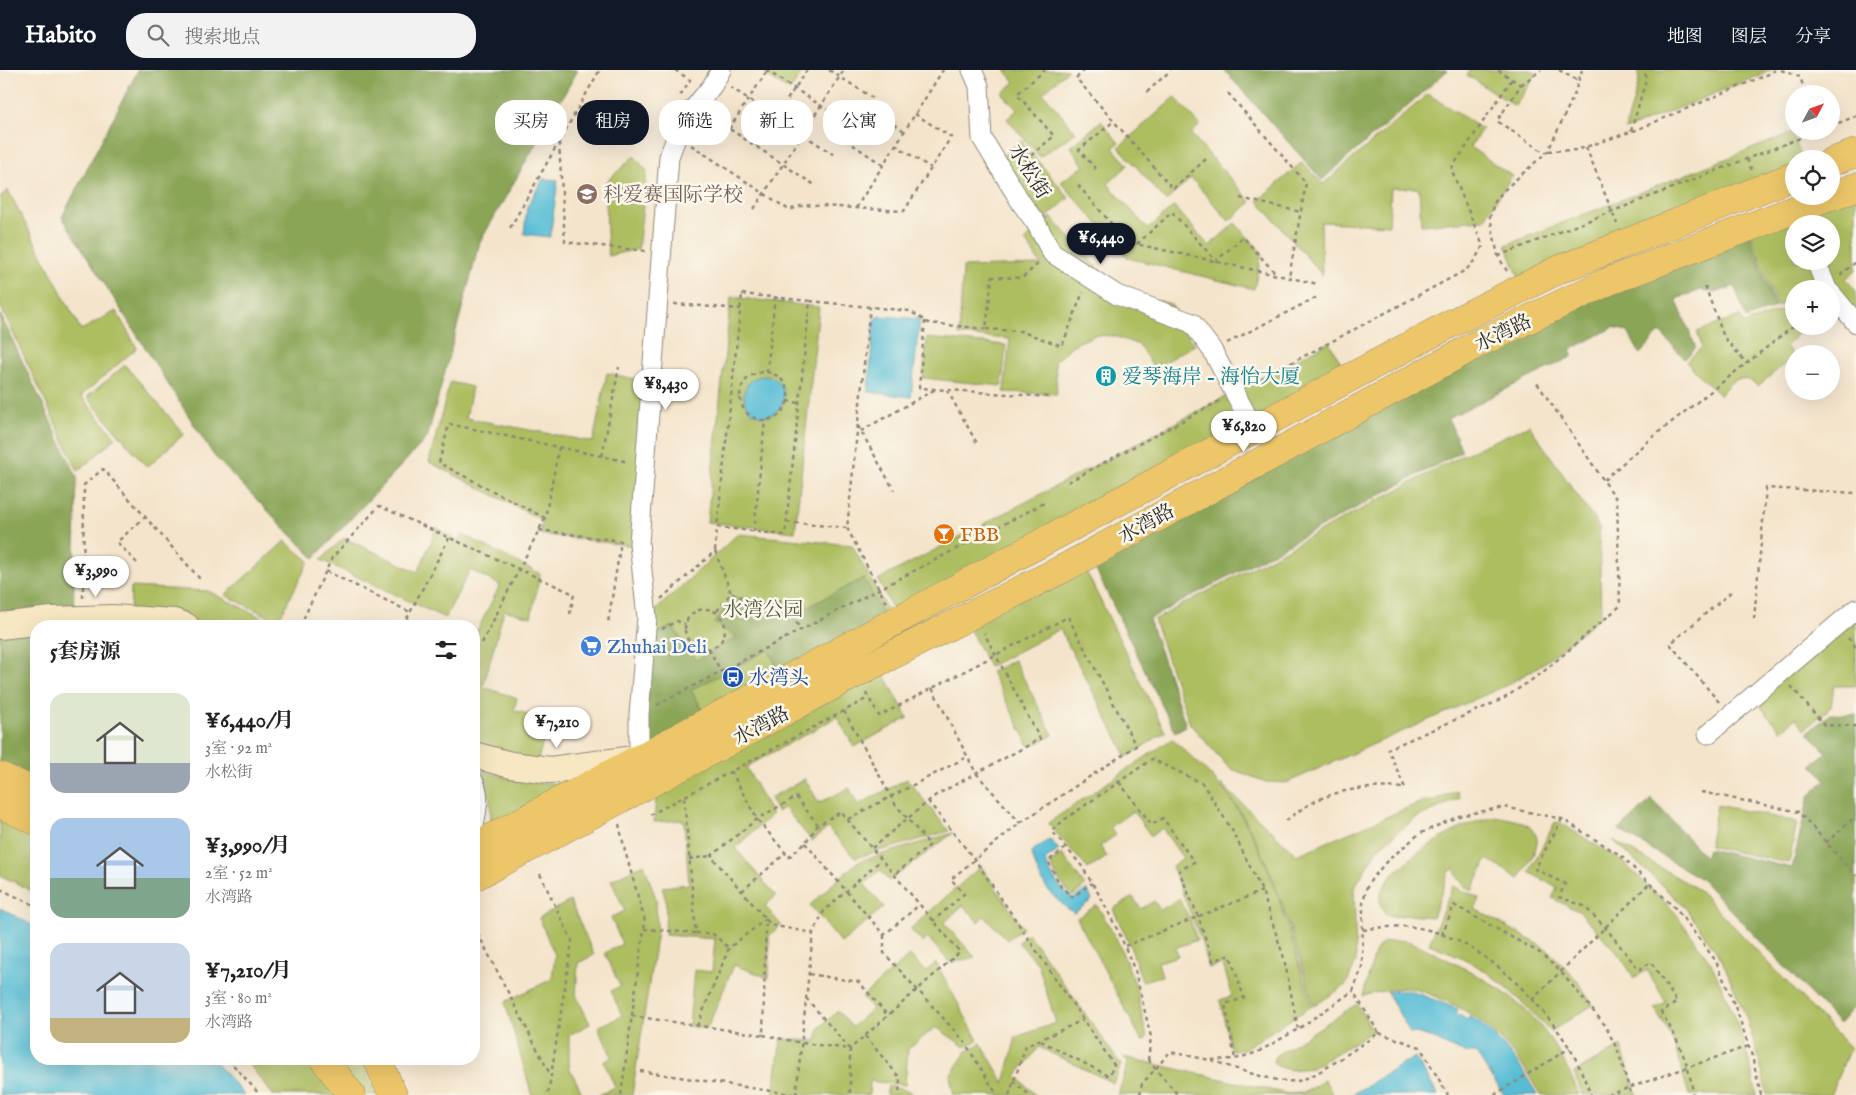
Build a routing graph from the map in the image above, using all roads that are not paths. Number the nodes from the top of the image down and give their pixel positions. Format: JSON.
{"nodes":[{"id":1,"x":972,"y":70,"type":"edge"},
{"id":2,"x":719,"y":74,"type":"edge"},
{"id":3,"x":1856,"y":153,"type":"edge"},
{"id":4,"x":1840,"y":159,"type":"edge"},
{"id":5,"x":1785,"y":180,"type":"edge"},
{"id":6,"x":1856,"y":186,"type":"edge"},
{"id":7,"x":1840,"y":192,"type":"edge"},
{"id":8,"x":1817,"y":205,"type":"edge"},
{"id":9,"x":1802,"y":215,"type":"edge"},
{"id":10,"x":1785,"y":221,"type":"edge"},
{"id":11,"x":1840,"y":303,"type":"edge"},
{"id":12,"x":1856,"y":322,"type":"edge"},
{"id":13,"x":1254,"y":429,"type":"junction"},
{"id":14,"x":1270,"y":455,"type":"junction"},
{"id":15,"x":1856,"y":609,"type":"edge"},
{"id":16,"x":52,"y":620,"type":"edge"},
{"id":17,"x":143,"y":620,"type":"edge"},
{"id":18,"x":30,"y":623,"type":"edge"},
{"id":19,"x":0,"y":626,"type":"edge"},
{"id":20,"x":1708,"y":734,"type":"dead end"},
{"id":21,"x":480,"y":757,"type":"edge"},
{"id":22,"x":639,"y":758,"type":"junction"},
{"id":23,"x":0,"y":776,"type":"edge"},
{"id":24,"x":30,"y":789,"type":"edge"},
{"id":25,"x":0,"y":804,"type":"edge"},
{"id":26,"x":30,"y":818,"type":"edge"},
{"id":27,"x":480,"y":844,"type":"edge"},
{"id":28,"x":480,"y":874,"type":"edge"},
{"id":29,"x":328,"y":1065,"type":"edge"},
{"id":30,"x":379,"y":1065,"type":"edge"},
{"id":31,"x":351,"y":1095,"type":"edge"},
{"id":32,"x":392,"y":1095,"type":"edge"}],
"edges":[{"from":1,"to":13,"type":"street","name":"水松街"},
{"from":2,"to":22,"type":"street"},
{"from":3,"to":4,"type":"main road"},
{"from":5,"to":13,"type":"main road","name":"水湾路"},
{"from":6,"to":7,"type":"main road","name":"水湾路"},
{"from":8,"to":9,"type":"main road","name":"水湾路"},
{"from":10,"to":14,"type":"main road","name":"水湾路"},
{"from":11,"to":12,"type":"street"},
{"from":13,"to":14,"type":"street"},
{"from":13,"to":22,"type":"main road","name":"水湾路"},
{"from":14,"to":28,"type":"main road","name":"水湾路"},
{"from":15,"to":20,"type":"street"},
{"from":16,"to":17,"type":"street"},
{"from":18,"to":19,"type":"street"},
{"from":21,"to":22,"type":"street","name":"水湾路"},
{"from":22,"to":27,"type":"main road","name":"水湾路"},
{"from":23,"to":24,"type":"main road"},
{"from":25,"to":26,"type":"main road"},
{"from":29,"to":31,"type":"main road"},
{"from":30,"to":32,"type":"main road"}]}
